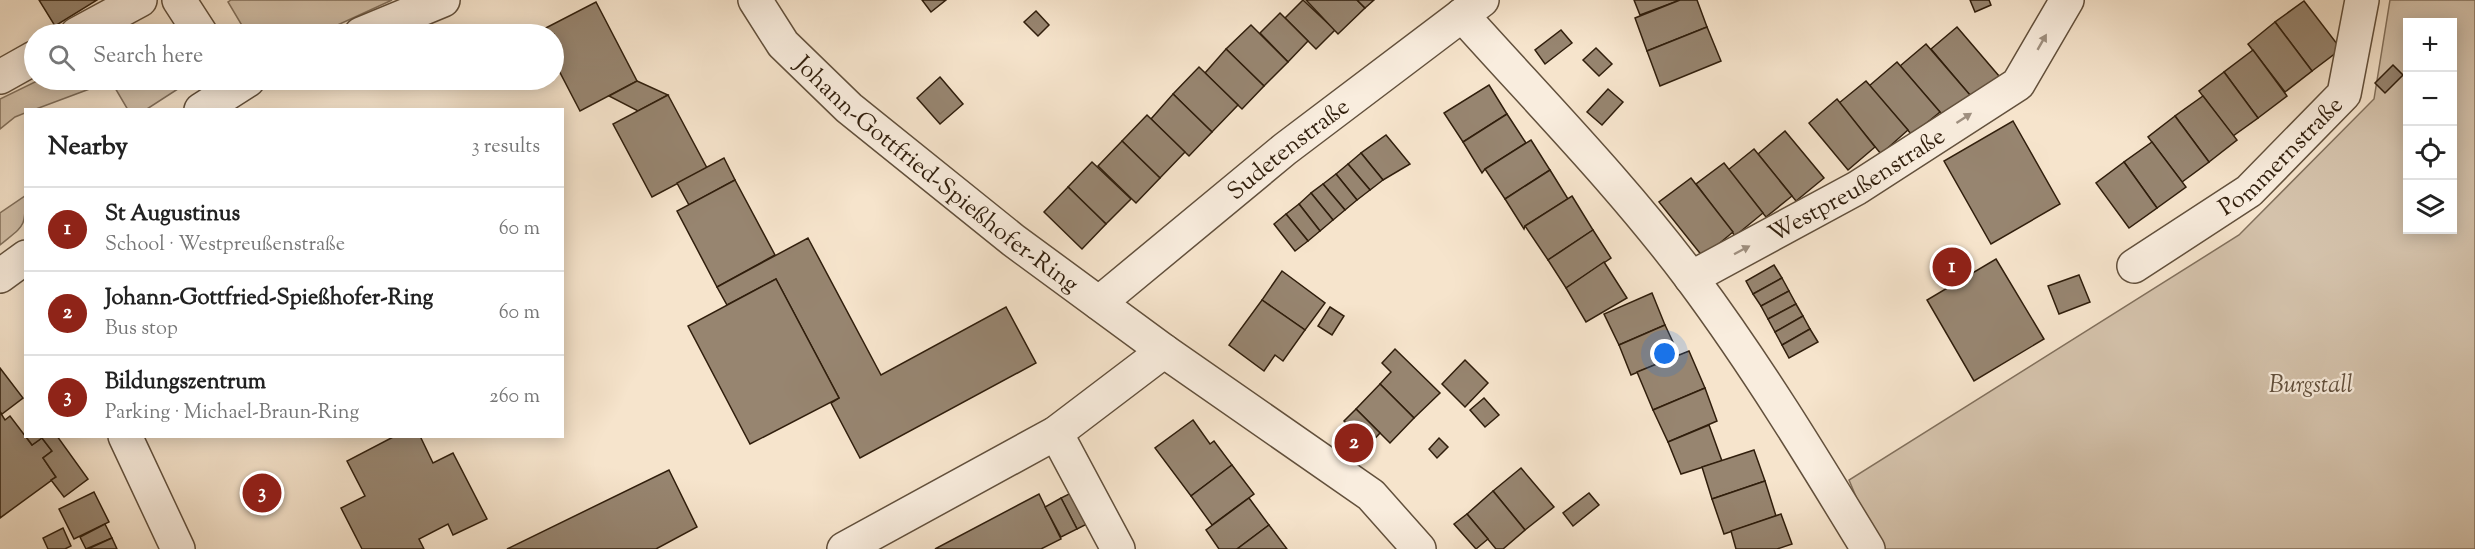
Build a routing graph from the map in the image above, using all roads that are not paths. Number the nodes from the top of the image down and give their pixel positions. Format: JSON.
{"nodes":[{"id":1,"x":140,"y":0,"type":"edge"},
{"id":2,"x":179,"y":0,"type":"edge"},
{"id":3,"x":443,"y":0,"type":"edge"},
{"id":4,"x":755,"y":0,"type":"edge"},
{"id":5,"x":2067,"y":0,"type":"edge"},
{"id":6,"x":2362,"y":0,"type":"edge"},
{"id":7,"x":1472,"y":8,"type":"edge"},
{"id":8,"x":96,"y":24,"type":"edge"},
{"id":9,"x":195,"y":24,"type":"edge"},
{"id":10,"x":385,"y":24,"type":"edge"},
{"id":11,"x":24,"y":64,"type":"edge"},
{"id":12,"x":0,"y":77,"type":"edge"},
{"id":13,"x":229,"y":90,"type":"edge"},
{"id":14,"x":204,"y":108,"type":"edge"},
{"id":15,"x":24,"y":258,"type":"edge"},
{"id":16,"x":2134,"y":266,"type":"dead end"},
{"id":17,"x":0,"y":276,"type":"edge"},
{"id":18,"x":1691,"y":278,"type":"junction"},
{"id":19,"x":1099,"y":303,"type":"junction"},
{"id":20,"x":1164,"y":351,"type":"junction"},
{"id":21,"x":1056,"y":433,"type":"junction"},
{"id":22,"x":126,"y":438,"type":"edge"},
{"id":23,"x":889,"y":538,"type":"edge"},
{"id":24,"x":178,"y":549,"type":"edge"},
{"id":25,"x":844,"y":549,"type":"edge"},
{"id":26,"x":1118,"y":549,"type":"edge"},
{"id":27,"x":1419,"y":549,"type":"edge"},
{"id":28,"x":1868,"y":549,"type":"edge"}],
"edges":[{"from":1,"to":8,"type":"street"},
{"from":2,"to":9,"type":"street"},
{"from":3,"to":10,"type":"street"},
{"from":4,"to":19,"type":"street","name":"Johann-Gottfried-Spießhofer-Ring"},
{"from":18,"to":5,"type":"street","name":"Westpreußenstraße","one_way":true},
{"from":6,"to":16,"type":"street","name":"Pommernstraße"},
{"from":7,"to":18,"type":"street"},
{"from":7,"to":19,"type":"street","name":"Sudetenstraße"},
{"from":11,"to":12,"type":"street"},
{"from":13,"to":14,"type":"street"},
{"from":15,"to":17,"type":"street"},
{"from":18,"to":28,"type":"street"},
{"from":19,"to":20,"type":"street","name":"Johann-Gottfried-Spießhofer-Ring"},
{"from":20,"to":21,"type":"street"},
{"from":20,"to":27,"type":"street","name":"Johann-Gottfried-Spießhofer-Ring"},
{"from":21,"to":23,"type":"street"},
{"from":21,"to":26,"type":"street"},
{"from":22,"to":24,"type":"street"},
{"from":23,"to":25,"type":"street"}]}
